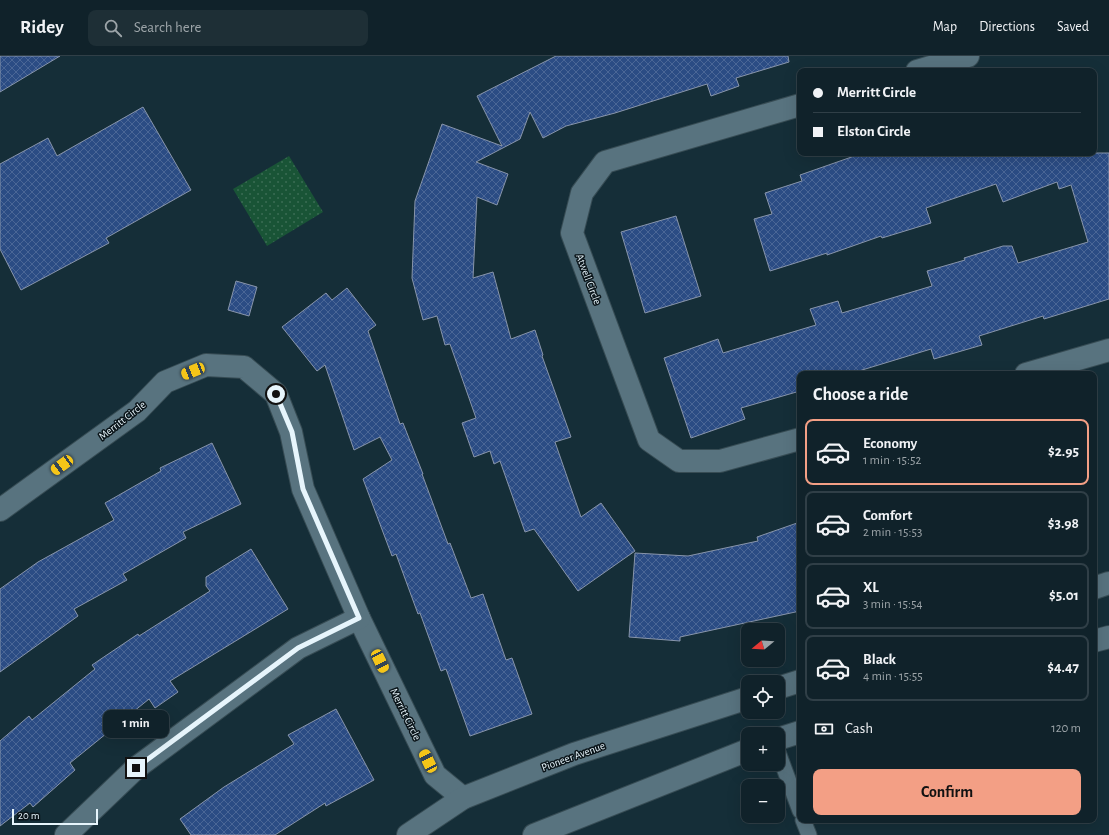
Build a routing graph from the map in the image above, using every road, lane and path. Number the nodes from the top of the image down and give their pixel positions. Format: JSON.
{"nodes":[{"id":1,"x":968,"y":56,"type":"edge"},
{"id":2,"x":927,"y":68,"type":"edge"},
{"id":3,"x":797,"y":106,"type":"edge"},
{"id":4,"x":1109,"y":350,"type":"edge"},
{"id":5,"x":1036,"y":371,"type":"edge"},
{"id":6,"x":797,"y":440,"type":"edge"},
{"id":7,"x":0,"y":510,"type":"edge"},
{"id":8,"x":1109,"y":583,"type":"edge"},
{"id":9,"x":1097,"y":587,"type":"edge"},
{"id":10,"x":359,"y":618,"type":"junction"},
{"id":11,"x":1109,"y":636,"type":"edge"},
{"id":12,"x":1097,"y":640,"type":"edge"},
{"id":13,"x":797,"y":682,"type":"edge"},
{"id":14,"x":785,"y":686,"type":"edge"},
{"id":15,"x":741,"y":700,"type":"edge"},
{"id":16,"x":797,"y":733,"type":"edge"},
{"id":17,"x":785,"y":737,"type":"edge"},
{"id":18,"x":741,"y":753,"type":"edge"},
{"id":19,"x":785,"y":771,"type":"edge"},
{"id":20,"x":463,"y":798,"type":"junction"},
{"id":21,"x":797,"y":803,"type":"edge"},
{"id":22,"x":804,"y":823,"type":"edge"},
{"id":23,"x":541,"y":834,"type":"edge"},
{"id":24,"x":66,"y":835,"type":"edge"},
{"id":25,"x":408,"y":835,"type":"edge"},
{"id":26,"x":809,"y":835,"type":"edge"}],
"edges":[{"from":1,"to":2,"type":"street"},
{"from":3,"to":6,"type":"street","name":"Atwell Circle"},
{"from":4,"to":5,"type":"street"},
{"from":7,"to":10,"type":"street","name":"Merritt Circle"},
{"from":8,"to":9,"type":"street"},
{"from":10,"to":20,"type":"street","name":"Merritt Circle"},
{"from":10,"to":24,"type":"street"},
{"from":11,"to":12,"type":"street"},
{"from":13,"to":14,"type":"street"},
{"from":15,"to":20,"type":"street","name":"Pioneer Avenue"},
{"from":16,"to":17,"type":"street"},
{"from":18,"to":23,"type":"street"},
{"from":19,"to":21,"type":"lane"},
{"from":20,"to":25,"type":"street","name":"Pioneer Avenue"},
{"from":22,"to":26,"type":"lane"}]}
